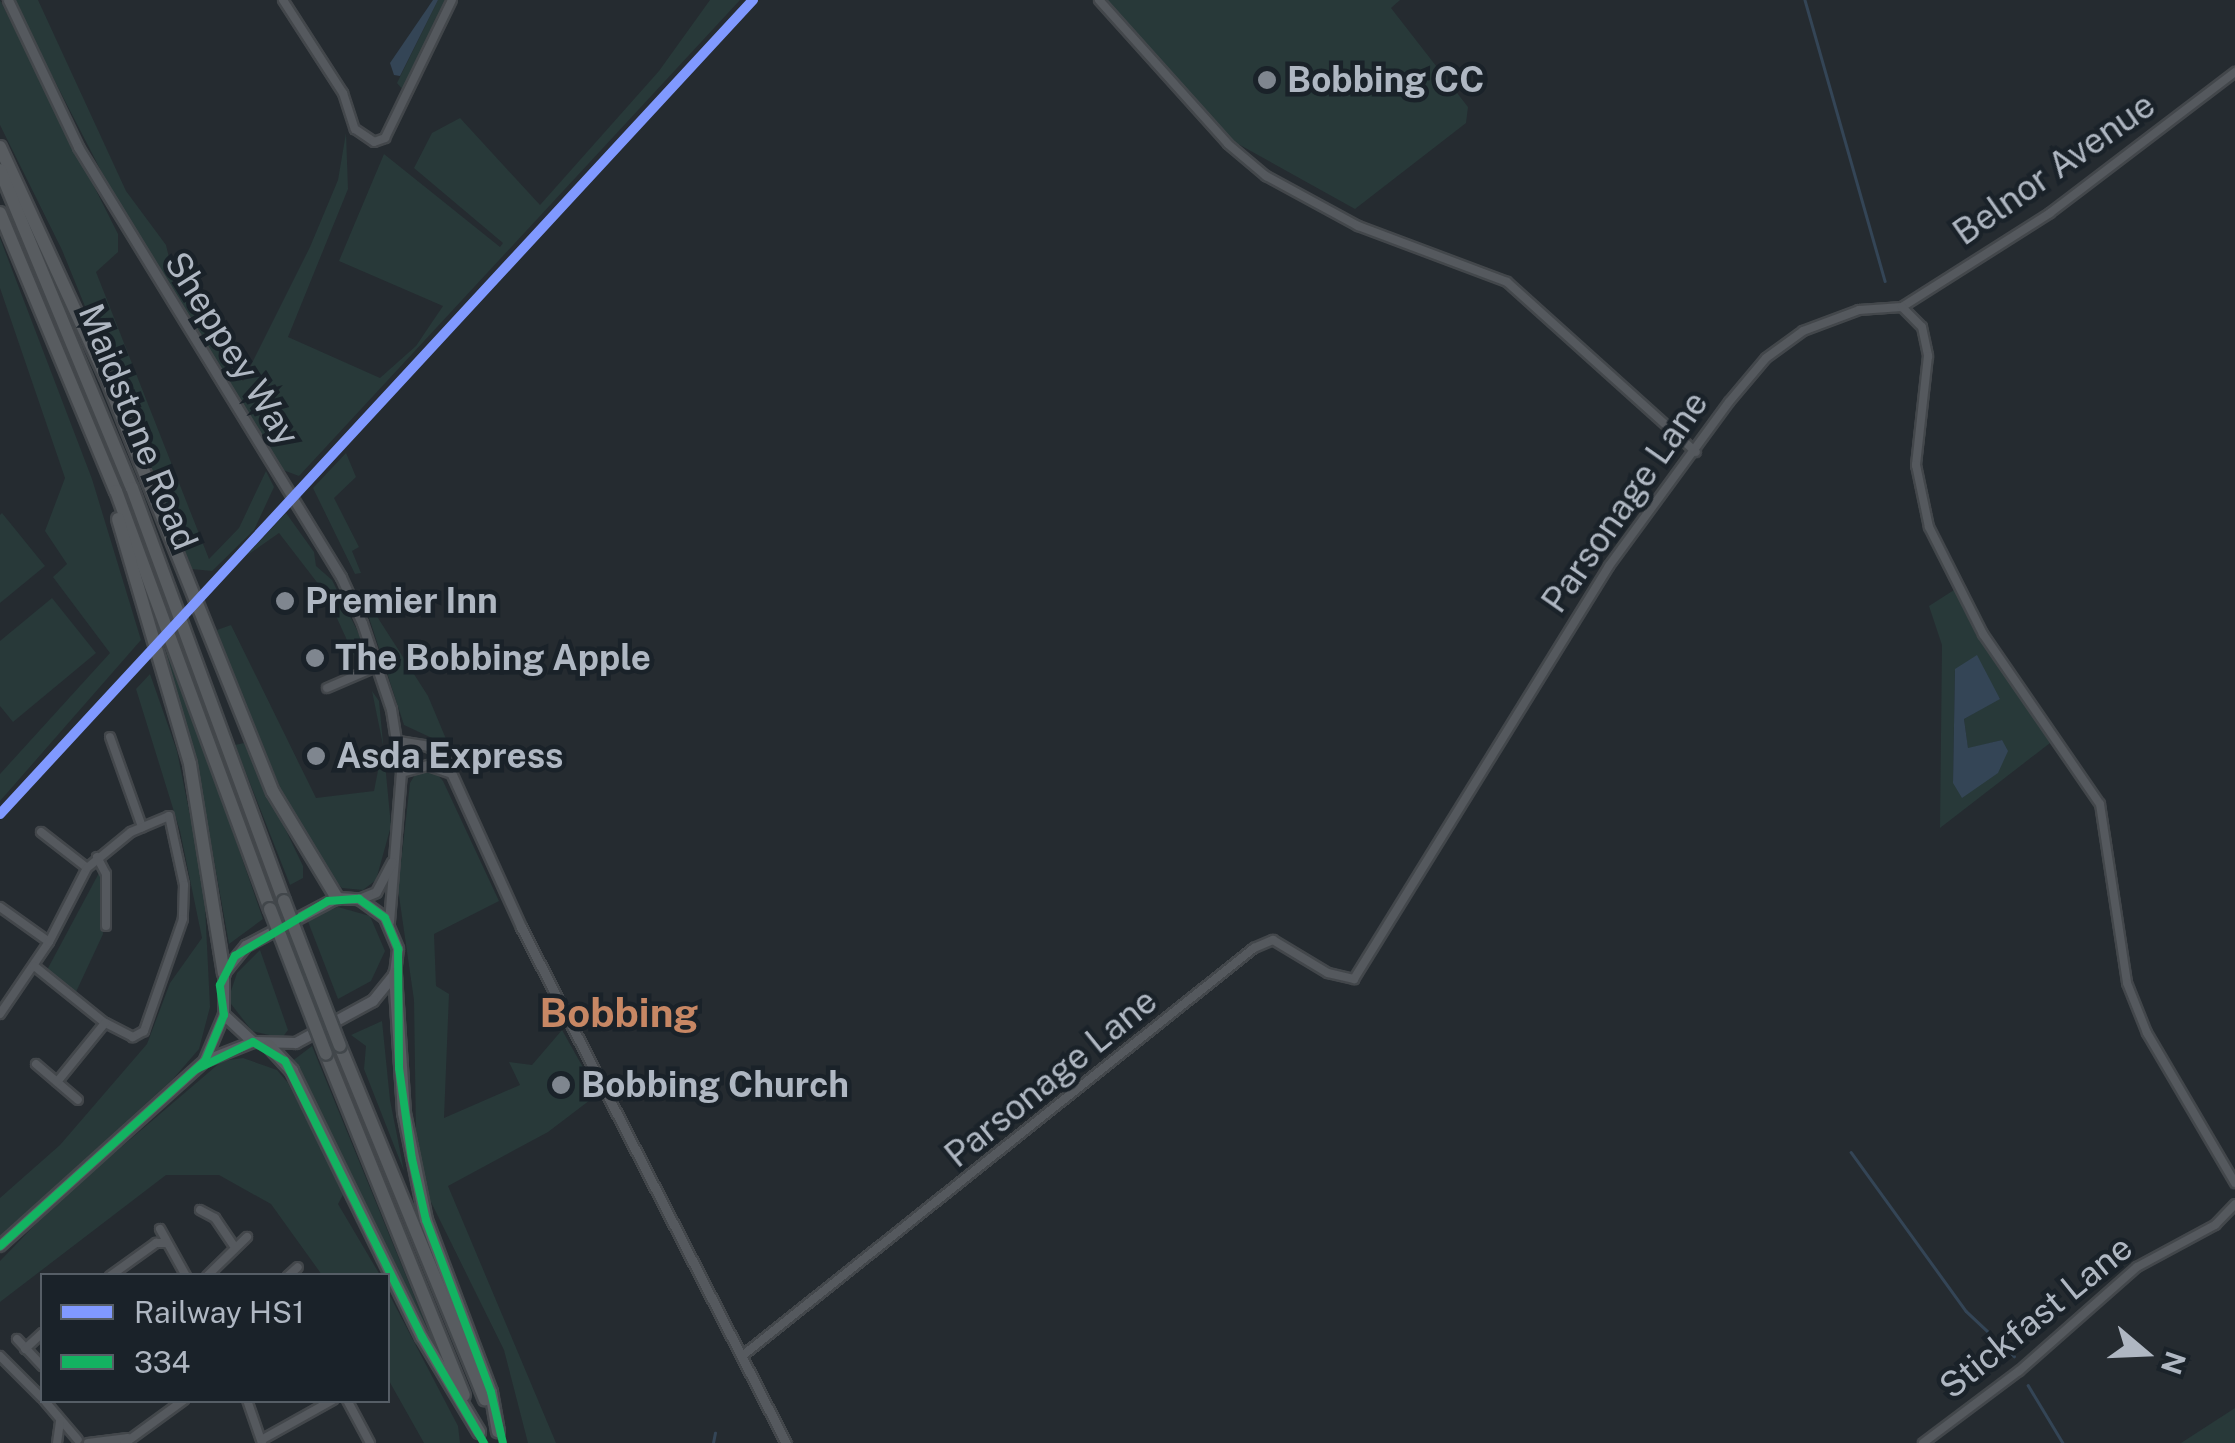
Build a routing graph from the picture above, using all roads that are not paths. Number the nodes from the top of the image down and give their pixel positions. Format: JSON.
{"nodes":[{"id":1,"x":8,"y":0,"type":"edge"},
{"id":2,"x":283,"y":0,"type":"edge"},
{"id":3,"x":452,"y":0,"type":"edge"},
{"id":4,"x":1099,"y":0,"type":"edge"},
{"id":5,"x":2235,"y":72,"type":"edge"},
{"id":6,"x":0,"y":147,"type":"edge"},
{"id":7,"x":0,"y":170,"type":"edge"},
{"id":8,"x":0,"y":213,"type":"edge"},
{"id":9,"x":1902,"y":307,"type":"junction"},
{"id":10,"x":1696,"y":452,"type":"junction"},
{"id":11,"x":116,"y":491,"type":"junction"},
{"id":12,"x":378,"y":666,"type":"junction"},
{"id":13,"x":327,"y":688,"type":"dead end"},
{"id":14,"x":110,"y":737,"type":"dead end"},
{"id":15,"x":398,"y":741,"type":"junction"},
{"id":16,"x":402,"y":772,"type":"junction"},
{"id":17,"x":452,"y":773,"type":"junction"},
{"id":18,"x":142,"y":827,"type":"junction"},
{"id":19,"x":40,"y":832,"type":"dead end"},
{"id":20,"x":396,"y":852,"type":"junction"},
{"id":21,"x":97,"y":857,"type":"junction"},
{"id":22,"x":87,"y":868,"type":"junction"},
{"id":23,"x":337,"y":898,"type":"junction"},
{"id":24,"x":359,"y":899,"type":"junction"},
{"id":25,"x":0,"y":907,"type":"edge"},
{"id":26,"x":389,"y":925,"type":"junction"},
{"id":27,"x":106,"y":926,"type":"dead end"},
{"id":28,"x":49,"y":942,"type":"junction"},
{"id":29,"x":34,"y":966,"type":"junction"},
{"id":30,"x":224,"y":973,"type":"junction"},
{"id":31,"x":395,"y":974,"type":"junction"},
{"id":32,"x":2,"y":1008,"type":"edge"},
{"id":33,"x":224,"y":1015,"type":"junction"},
{"id":34,"x":105,"y":1023,"type":"junction"},
{"id":35,"x":253,"y":1042,"type":"junction"},
{"id":36,"x":269,"y":1046,"type":"junction"},
{"id":37,"x":205,"y":1061,"type":"junction"},
{"id":38,"x":36,"y":1064,"type":"dead end"},
{"id":39,"x":57,"y":1082,"type":"junction"},
{"id":40,"x":78,"y":1100,"type":"dead end"},
{"id":41,"x":2235,"y":1183,"type":"edge"},
{"id":42,"x":2235,"y":1204,"type":"edge"},
{"id":43,"x":200,"y":1210,"type":"dead end"},
{"id":44,"x":160,"y":1229,"type":"dead end"},
{"id":45,"x":246,"y":1238,"type":"dead end"},
{"id":46,"x":168,"y":1243,"type":"junction"},
{"id":47,"x":0,"y":1246,"type":"edge"},
{"id":48,"x":235,"y":1248,"type":"junction"},
{"id":49,"x":298,"y":1268,"type":"dead end"},
{"id":50,"x":114,"y":1273,"type":"edge"},
{"id":51,"x":184,"y":1273,"type":"edge"},
{"id":52,"x":210,"y":1273,"type":"edge"},
{"id":53,"x":292,"y":1273,"type":"edge"},
{"id":54,"x":40,"y":1335,"type":"edge"},
{"id":55,"x":17,"y":1339,"type":"dead end"},
{"id":56,"x":25,"y":1349,"type":"junction"},
{"id":57,"x":0,"y":1356,"type":"edge"},
{"id":58,"x":742,"y":1356,"type":"junction"},
{"id":59,"x":40,"y":1364,"type":"edge"},
{"id":60,"x":40,"y":1396,"type":"edge"},
{"id":61,"x":46,"y":1403,"type":"edge"},
{"id":62,"x":180,"y":1403,"type":"edge"},
{"id":63,"x":248,"y":1403,"type":"edge"},
{"id":64,"x":328,"y":1403,"type":"edge"},
{"id":65,"x":349,"y":1403,"type":"edge"},
{"id":66,"x":60,"y":1421,"type":"junction"},
{"id":67,"x":481,"y":1437,"type":"edge"},
{"id":68,"x":501,"y":1437,"type":"edge"},
{"id":69,"x":128,"y":1440,"type":"edge"},
{"id":70,"x":262,"y":1441,"type":"edge"},
{"id":71,"x":383,"y":1441,"type":"edge"},
{"id":72,"x":85,"y":1442,"type":"edge"},
{"id":73,"x":370,"y":1442,"type":"edge"},
{"id":74,"x":61,"y":1443,"type":"edge"},
{"id":75,"x":786,"y":1443,"type":"edge"},
{"id":76,"x":1923,"y":1443,"type":"edge"}],
"edges":[{"from":1,"to":12,"type":"street","name":"Sheppey Way"},
{"from":2,"to":3,"type":"street"},
{"from":4,"to":10,"type":"street"},
{"from":5,"to":9,"type":"street","name":"Belnor Avenue"},
{"from":6,"to":23,"type":"highway"},
{"from":7,"to":68,"type":"highway","name":"Maidstone Road","bridge":true},
{"from":8,"to":11,"type":"highway","name":"Maidstone Road"},
{"from":9,"to":10,"type":"street","name":"Parsonage Lane"},
{"from":9,"to":41,"type":"street"},
{"from":10,"to":58,"type":"street","name":"Parsonage Lane"},
{"from":11,"to":30,"type":"highway"},
{"from":11,"to":67,"type":"highway","name":"Maidstone Road","bridge":true},
{"from":12,"to":13,"type":"street"},
{"from":12,"to":15,"type":"street","name":"Sheppey Way"},
{"from":14,"to":18,"type":"street"},
{"from":15,"to":16,"type":"street","name":"Sheppey Way"},
{"from":15,"to":17,"type":"street"},
{"from":16,"to":17,"type":"street"},
{"from":16,"to":20,"type":"street","name":"Sheppey Way"},
{"from":17,"to":58,"type":"street"},
{"from":18,"to":21,"type":"street"},
{"from":18,"to":34,"type":"street"},
{"from":19,"to":22,"type":"street"},
{"from":20,"to":24,"type":"street","name":"Sheppey Way"},
{"from":20,"to":26,"type":"street","name":"Sheppey Way"},
{"from":21,"to":22,"type":"street"},
{"from":21,"to":27,"type":"street"},
{"from":22,"to":28,"type":"street"},
{"from":23,"to":24,"type":"main road"},
{"from":23,"to":30,"type":"main road"},
{"from":24,"to":26,"type":"main road"},
{"from":25,"to":28,"type":"street"},
{"from":26,"to":31,"type":"main road"},
{"from":28,"to":29,"type":"street"},
{"from":29,"to":32,"type":"street"},
{"from":29,"to":34,"type":"street"},
{"from":30,"to":33,"type":"main road"},
{"from":31,"to":36,"type":"main road"},
{"from":31,"to":68,"type":"highway"},
{"from":33,"to":35,"type":"main road"},
{"from":33,"to":37,"type":"main road"},
{"from":34,"to":39,"type":"street"},
{"from":35,"to":36,"type":"main road"},
{"from":35,"to":37,"type":"main road"},
{"from":36,"to":67,"type":"highway"},
{"from":37,"to":47,"type":"main road"},
{"from":38,"to":39,"type":"street"},
{"from":39,"to":40,"type":"street"},
{"from":42,"to":76,"type":"street","name":"Stickfast Lane"},
{"from":43,"to":48,"type":"street"},
{"from":44,"to":46,"type":"street"},
{"from":45,"to":48,"type":"street"},
{"from":46,"to":50,"type":"street"},
{"from":46,"to":51,"type":"street"},
{"from":48,"to":52,"type":"street"},
{"from":49,"to":53,"type":"street"},
{"from":54,"to":56,"type":"street"},
{"from":55,"to":56,"type":"street"},
{"from":56,"to":59,"type":"street"},
{"from":57,"to":60,"type":"street"},
{"from":58,"to":75,"type":"street"},
{"from":61,"to":66,"type":"street"},
{"from":62,"to":69,"type":"street"},
{"from":63,"to":70,"type":"street"},
{"from":64,"to":70,"type":"street"},
{"from":65,"to":73,"type":"street"},
{"from":66,"to":72,"type":"street"},
{"from":66,"to":74,"type":"street"},
{"from":69,"to":72,"type":"street"},
{"from":71,"to":73,"type":"street"},
{"from":72,"to":74,"type":"street"}]}
